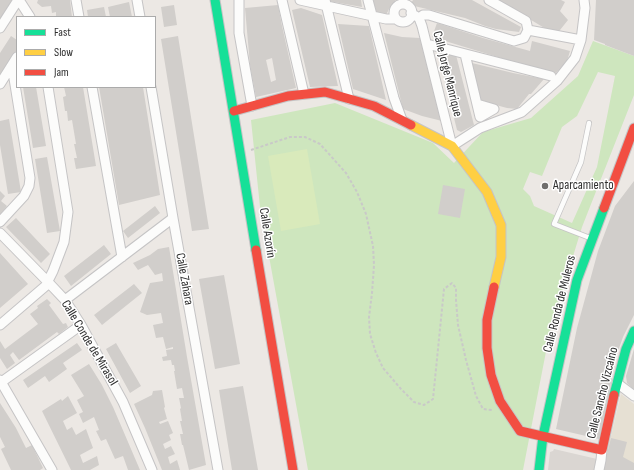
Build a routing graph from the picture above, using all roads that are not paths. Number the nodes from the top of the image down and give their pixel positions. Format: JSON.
{"nodes":[{"id":1,"x":18,"y":0,"type":"edge"},
{"id":2,"x":76,"y":0,"type":"edge"},
{"id":3,"x":137,"y":0,"type":"edge"},
{"id":4,"x":215,"y":0,"type":"edge"},
{"id":5,"x":239,"y":0,"type":"edge"},
{"id":6,"x":282,"y":0,"type":"edge"},
{"id":7,"x":300,"y":0,"type":"edge"},
{"id":8,"x":368,"y":0,"type":"edge"},
{"id":9,"x":490,"y":0,"type":"edge"},
{"id":10,"x":584,"y":0,"type":"edge"},
{"id":11,"x":401,"y":2,"type":"edge"},
{"id":12,"x":326,"y":3,"type":"edge"},
{"id":13,"x":29,"y":16,"type":"edge"},
{"id":14,"x":79,"y":16,"type":"edge"},
{"id":15,"x":140,"y":16,"type":"edge"},
{"id":16,"x":372,"y":16,"type":"junction"},
{"id":17,"x":415,"y":16,"type":"junction"},
{"id":18,"x":396,"y":19,"type":"junction"},
{"id":19,"x":527,"y":26,"type":"junction"},
{"id":20,"x":0,"y":28,"type":"edge"},
{"id":21,"x":581,"y":40,"type":"junction"},
{"id":22,"x":427,"y":44,"type":"junction"},
{"id":23,"x":465,"y":54,"type":"junction"},
{"id":24,"x":16,"y":59,"type":"edge"},
{"id":25,"x":12,"y":66,"type":"junction"},
{"id":26,"x":551,"y":76,"type":"dead end"},
{"id":27,"x":0,"y":84,"type":"edge"},
{"id":28,"x":48,"y":88,"type":"edge"},
{"id":29,"x":92,"y":88,"type":"edge"},
{"id":30,"x":152,"y":88,"type":"edge"},
{"id":31,"x":304,"y":94,"type":"junction"},
{"id":32,"x":348,"y":99,"type":"junction"},
{"id":33,"x":477,"y":104,"type":"dead end"},
{"id":34,"x":252,"y":106,"type":"junction"},
{"id":35,"x":234,"y":110,"type":"junction"},
{"id":36,"x":402,"y":120,"type":"junction"},
{"id":37,"x":589,"y":123,"type":"dead end"},
{"id":38,"x":634,"y":128,"type":"edge"},
{"id":39,"x":631,"y":142,"type":"edge"},
{"id":40,"x":452,"y":146,"type":"junction"},
{"id":41,"x":173,"y":218,"type":"junction"},
{"id":42,"x":0,"y":222,"type":"edge"},
{"id":43,"x":0,"y":233,"type":"edge"},
{"id":44,"x":592,"y":239,"type":"junction"},
{"id":45,"x":122,"y":257,"type":"junction"},
{"id":46,"x":48,"y":282,"type":"junction"},
{"id":47,"x":65,"y":300,"type":"junction"},
{"id":48,"x":0,"y":325,"type":"edge"},
{"id":49,"x":81,"y":325,"type":"junction"},
{"id":50,"x":634,"y":331,"type":"edge"},
{"id":51,"x":0,"y":382,"type":"edge"},
{"id":52,"x":617,"y":383,"type":"junction"},
{"id":53,"x":634,"y":396,"type":"edge"},
{"id":54,"x":543,"y":436,"type":"junction"},
{"id":55,"x":602,"y":450,"type":"junction"},
{"id":56,"x":52,"y":470,"type":"edge"},
{"id":57,"x":152,"y":470,"type":"edge"},
{"id":58,"x":218,"y":470,"type":"edge"},
{"id":59,"x":293,"y":470,"type":"edge"},
{"id":60,"x":539,"y":470,"type":"edge"},
{"id":61,"x":599,"y":470,"type":"edge"}],
"edges":[{"from":1,"to":13,"type":"street"},
{"from":1,"to":20,"type":"street"},
{"from":2,"to":14,"type":"street"},
{"from":3,"to":15,"type":"street"},
{"from":4,"to":35,"type":"street","name":"Calle Azorín"},
{"from":5,"to":34,"type":"street"},
{"from":6,"to":31,"type":"street"},
{"from":7,"to":12,"type":"street"},
{"from":8,"to":16,"type":"street"},
{"from":9,"to":19,"type":"street"},
{"from":10,"to":21,"type":"street"},
{"from":11,"to":17,"type":"street"},
{"from":11,"to":18,"type":"street"},
{"from":12,"to":16,"type":"street"},
{"from":12,"to":32,"type":"street"},
{"from":16,"to":18,"type":"street"},
{"from":16,"to":36,"type":"street"},
{"from":17,"to":18,"type":"street"},
{"from":17,"to":19,"type":"street"},
{"from":17,"to":22,"type":"street","name":"Calle Jorge Manrique"},
{"from":19,"to":21,"type":"street"},
{"from":21,"to":40,"type":"street"},
{"from":22,"to":23,"type":"street"},
{"from":22,"to":40,"type":"street","name":"Calle Jorge Manrique"},
{"from":23,"to":26,"type":"street"},
{"from":23,"to":33,"type":"street"},
{"from":24,"to":25,"type":"street"},
{"from":25,"to":27,"type":"street"},
{"from":25,"to":42,"type":"street"},
{"from":28,"to":46,"type":"street"},
{"from":29,"to":45,"type":"street"},
{"from":30,"to":41,"type":"street","name":"Calle Zahara"},
{"from":31,"to":32,"type":"street","name":"Calle Jorge Manrique"},
{"from":31,"to":34,"type":"street","name":"Calle Jorge Manrique"},
{"from":32,"to":36,"type":"street","name":"Calle Jorge Manrique"},
{"from":34,"to":35,"type":"street","name":"Calle Jorge Manrique"},
{"from":35,"to":59,"type":"street","name":"Calle Azorín"},
{"from":36,"to":40,"type":"street","name":"Calle Jorge Manrique"},
{"from":37,"to":44,"type":"lane"},
{"from":38,"to":39,"type":"street","name":"Calle Ronda de Muleros"},
{"from":39,"to":44,"type":"street","name":"Calle Ronda de Muleros"},
{"from":40,"to":54,"type":"street","name":"Calle Jorge Manrique"},
{"from":41,"to":45,"type":"street"},
{"from":41,"to":58,"type":"street","name":"Calle Zahara"},
{"from":43,"to":46,"type":"street","name":"Calle Conde de Mirasol"},
{"from":44,"to":54,"type":"street","name":"Calle Ronda de Muleros"},
{"from":45,"to":47,"type":"street"},
{"from":46,"to":47,"type":"street","name":"Calle Conde de Mirasol"},
{"from":46,"to":48,"type":"street"},
{"from":47,"to":49,"type":"street","name":"Calle Conde de Mirasol"},
{"from":49,"to":51,"type":"street"},
{"from":49,"to":57,"type":"street","name":"Calle Conde de Mirasol"},
{"from":50,"to":52,"type":"street","name":"Calle Sancho Vizcaíno"},
{"from":51,"to":56,"type":"street"},
{"from":52,"to":53,"type":"street"},
{"from":52,"to":55,"type":"street","name":"Calle Sancho Vizcaíno"},
{"from":54,"to":55,"type":"street","name":"Calle Sancho Vizcaíno"},
{"from":54,"to":60,"type":"street","name":"Calle Ronda de Muleros"},
{"from":55,"to":61,"type":"street"}]}
